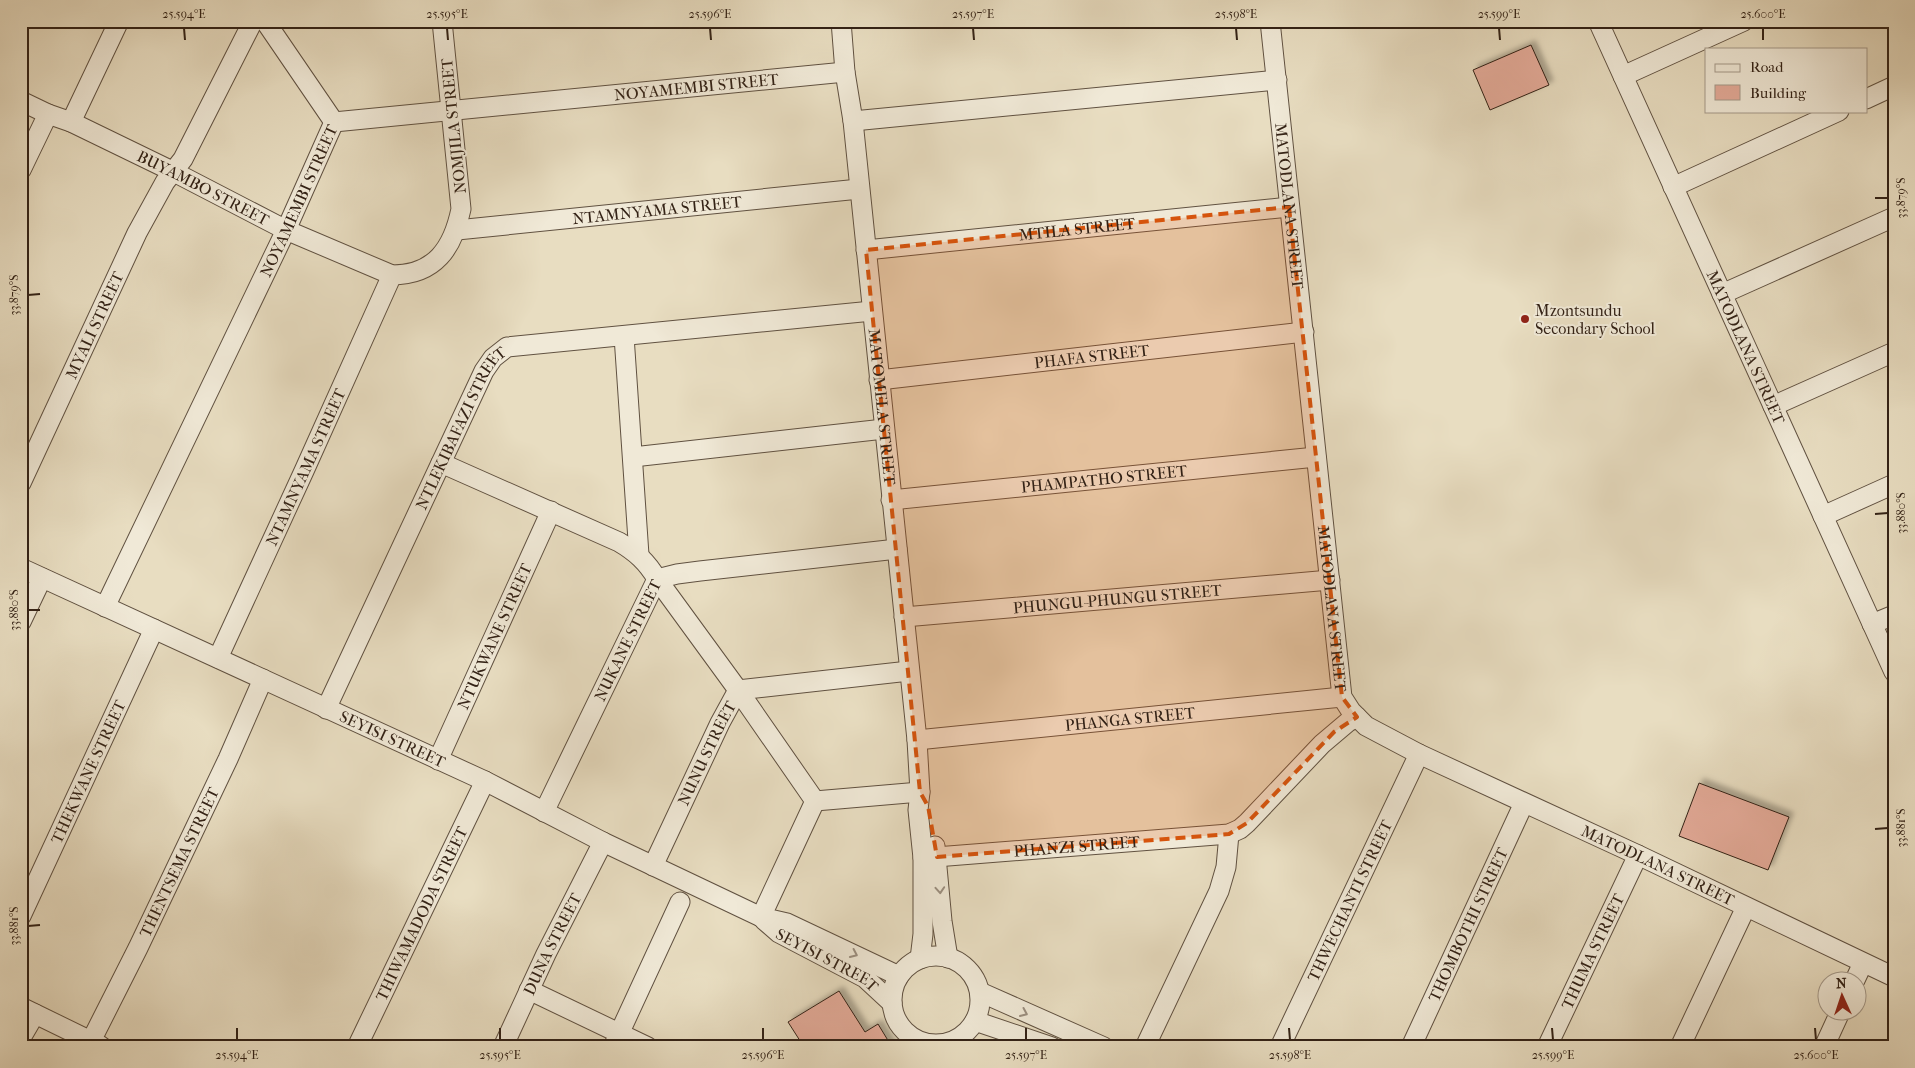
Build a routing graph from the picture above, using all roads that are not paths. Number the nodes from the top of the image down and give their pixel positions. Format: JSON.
{"nodes":[{"id":1,"x":119,"y":21,"type":"edge"},
{"id":2,"x":253,"y":21,"type":"edge"},
{"id":3,"x":265,"y":21,"type":"edge"},
{"id":4,"x":442,"y":21,"type":"edge"},
{"id":5,"x":841,"y":21,"type":"edge"},
{"id":6,"x":1270,"y":21,"type":"edge"},
{"id":7,"x":1598,"y":21,"type":"edge"},
{"id":8,"x":1744,"y":21,"type":"edge"},
{"id":9,"x":845,"y":72,"type":"junction"},
{"id":10,"x":1622,"y":76,"type":"junction"},
{"id":11,"x":1277,"y":80,"type":"junction"},
{"id":12,"x":1894,"y":86,"type":"edge"},
{"id":13,"x":1868,"y":98,"type":"edge"},
{"id":14,"x":21,"y":102,"type":"edge"},
{"id":15,"x":450,"y":110,"type":"junction"},
{"id":16,"x":1837,"y":112,"type":"edge"},
{"id":17,"x":48,"y":114,"type":"junction"},
{"id":18,"x":853,"y":121,"type":"junction"},
{"id":19,"x":71,"y":122,"type":"junction"},
{"id":20,"x":334,"y":122,"type":"junction"},
{"id":21,"x":21,"y":170,"type":"edge"},
{"id":22,"x":174,"y":172,"type":"junction"},
{"id":23,"x":1673,"y":187,"type":"junction"},
{"id":24,"x":859,"y":189,"type":"junction"},
{"id":25,"x":1289,"y":207,"type":"junction"},
{"id":26,"x":1894,"y":217,"type":"edge"},
{"id":27,"x":286,"y":230,"type":"junction"},
{"id":28,"x":457,"y":230,"type":"junction"},
{"id":29,"x":866,"y":250,"type":"junction"},
{"id":30,"x":392,"y":275,"type":"junction"},
{"id":31,"x":1722,"y":294,"type":"junction"},
{"id":32,"x":872,"y":311,"type":"junction"},
{"id":33,"x":1304,"y":332,"type":"junction"},
{"id":34,"x":624,"y":336,"type":"junction"},
{"id":35,"x":1894,"y":352,"type":"edge"},
{"id":36,"x":879,"y":380,"type":"junction"},
{"id":37,"x":1773,"y":406,"type":"junction"},
{"id":38,"x":884,"y":429,"type":"junction"},
{"id":39,"x":633,"y":457,"type":"junction"},
{"id":40,"x":1316,"y":457,"type":"junction"},
{"id":41,"x":441,"y":463,"type":"junction"},
{"id":42,"x":21,"y":483,"type":"edge"},
{"id":43,"x":1894,"y":484,"type":"edge"},
{"id":44,"x":891,"y":500,"type":"junction"},
{"id":45,"x":551,"y":511,"type":"junction"},
{"id":46,"x":1823,"y":516,"type":"junction"},
{"id":47,"x":897,"y":549,"type":"junction"},
{"id":48,"x":639,"y":555,"type":"junction"},
{"id":49,"x":21,"y":568,"type":"edge"},
{"id":50,"x":42,"y":578,"type":"junction"},
{"id":51,"x":657,"y":579,"type":"junction"},
{"id":52,"x":1330,"y":580,"type":"junction"},
{"id":53,"x":105,"y":607,"type":"junction"},
{"id":54,"x":1894,"y":615,"type":"edge"},
{"id":55,"x":904,"y":617,"type":"junction"},
{"id":56,"x":21,"y":622,"type":"edge"},
{"id":57,"x":1872,"y":624,"type":"junction"},
{"id":58,"x":154,"y":629,"type":"junction"},
{"id":59,"x":218,"y":658,"type":"junction"},
{"id":60,"x":909,"y":671,"type":"junction"},
{"id":61,"x":1894,"y":672,"type":"edge"},
{"id":62,"x":263,"y":679,"type":"junction"},
{"id":63,"x":738,"y":690,"type":"junction"},
{"id":64,"x":1342,"y":697,"type":"junction"},
{"id":65,"x":326,"y":709,"type":"junction"},
{"id":66,"x":1357,"y":717,"type":"junction"},
{"id":67,"x":917,"y":740,"type":"junction"},
{"id":68,"x":1419,"y":754,"type":"junction"},
{"id":69,"x":438,"y":760,"type":"junction"},
{"id":70,"x":485,"y":781,"type":"junction"},
{"id":71,"x":920,"y":792,"type":"junction"},
{"id":72,"x":824,"y":800,"type":"junction"},
{"id":73,"x":1524,"y":803,"type":"junction"},
{"id":74,"x":544,"y":812,"type":"junction"},
{"id":75,"x":1229,"y":834,"type":"junction"},
{"id":76,"x":602,"y":842,"type":"junction"},
{"id":77,"x":1638,"y":855,"type":"junction"},
{"id":78,"x":930,"y":858,"type":"junction"},
{"id":79,"x":653,"y":866,"type":"junction"},
{"id":80,"x":680,"y":902,"type":"dead end"},
{"id":81,"x":1746,"y":907,"type":"junction"},
{"id":82,"x":21,"y":916,"type":"edge"},
{"id":83,"x":761,"y":917,"type":"junction"},
{"id":84,"x":948,"y":958,"type":"junction"},
{"id":85,"x":920,"y":959,"type":"junction"},
{"id":86,"x":1863,"y":963,"type":"junction"},
{"id":87,"x":1860,"y":970,"type":"edge"},
{"id":88,"x":899,"y":976,"type":"junction"},
{"id":89,"x":1894,"y":977,"type":"edge"},
{"id":90,"x":529,"y":990,"type":"junction"},
{"id":91,"x":980,"y":992,"type":"junction"},
{"id":92,"x":892,"y":1003,"type":"junction"},
{"id":93,"x":28,"y":1010,"type":"edge"},
{"id":94,"x":1836,"y":1020,"type":"edge"},
{"id":95,"x":975,"y":1021,"type":"junction"},
{"id":96,"x":21,"y":1038,"type":"edge"},
{"id":97,"x":616,"y":1040,"type":"edge"},
{"id":98,"x":922,"y":1044,"type":"edge"},
{"id":99,"x":94,"y":1045,"type":"edge"},
{"id":100,"x":947,"y":1045,"type":"edge"},
{"id":101,"x":357,"y":1047,"type":"edge"},
{"id":102,"x":503,"y":1047,"type":"edge"},
{"id":103,"x":648,"y":1047,"type":"edge"},
{"id":104,"x":1052,"y":1047,"type":"edge"},
{"id":105,"x":1104,"y":1047,"type":"edge"},
{"id":106,"x":1145,"y":1047,"type":"edge"},
{"id":107,"x":1280,"y":1047,"type":"edge"},
{"id":108,"x":1411,"y":1047,"type":"edge"},
{"id":109,"x":1547,"y":1047,"type":"edge"},
{"id":110,"x":1680,"y":1047,"type":"edge"},
{"id":111,"x":1824,"y":1047,"type":"edge"}],
"edges":[{"from":1,"to":19,"type":"street"},
{"from":2,"to":22,"type":"street","name":"MYALI STREET"},
{"from":3,"to":20,"type":"street"},
{"from":4,"to":15,"type":"street","name":"NOMJILA STREET"},
{"from":5,"to":9,"type":"street","name":"MATOMELA STREET"},
{"from":6,"to":11,"type":"street","name":"MATODLANA STREET"},
{"from":7,"to":10,"type":"street","name":"MATODLANA STREET"},
{"from":8,"to":10,"type":"street"},
{"from":9,"to":15,"type":"street","name":"NOYAMEMBI STREET"},
{"from":9,"to":18,"type":"street","name":"MATOMELA STREET"},
{"from":10,"to":23,"type":"street","name":"MATODLANA STREET"},
{"from":11,"to":18,"type":"street"},
{"from":11,"to":25,"type":"street","name":"MATODLANA STREET"},
{"from":12,"to":13,"type":"street"},
{"from":14,"to":17,"type":"street","name":"BUYAMBO STREET"},
{"from":15,"to":20,"type":"street","name":"NOYAMEMBI STREET"},
{"from":15,"to":28,"type":"street","name":"NOMJILA STREET"},
{"from":16,"to":23,"type":"street"},
{"from":17,"to":19,"type":"street","name":"BUYAMBO STREET"},
{"from":17,"to":21,"type":"street"},
{"from":18,"to":24,"type":"street","name":"MATOMELA STREET"},
{"from":19,"to":22,"type":"street","name":"BUYAMBO STREET"},
{"from":20,"to":27,"type":"street","name":"NOYAMEMBI STREET"},
{"from":22,"to":27,"type":"street","name":"BUYAMBO STREET"},
{"from":22,"to":42,"type":"street","name":"MYALI STREET"},
{"from":23,"to":31,"type":"street","name":"MATODLANA STREET"},
{"from":24,"to":28,"type":"street","name":"NTAMNYAMA STREET"},
{"from":24,"to":29,"type":"street","name":"MATOMELA STREET"},
{"from":25,"to":29,"type":"street","name":"MTILA STREET"},
{"from":25,"to":33,"type":"street","name":"MATODLANA STREET"},
{"from":26,"to":31,"type":"street"},
{"from":27,"to":30,"type":"street","name":"BUYAMBO STREET"},
{"from":27,"to":53,"type":"street","name":"NOYAMEMBI STREET"},
{"from":28,"to":30,"type":"street","name":"BUYAMBO STREET"},
{"from":29,"to":32,"type":"street","name":"MATOMELA STREET"},
{"from":30,"to":59,"type":"street","name":"NTAMNYAMA STREET"},
{"from":31,"to":37,"type":"street","name":"MATODLANA STREET"},
{"from":32,"to":34,"type":"street","name":"NTLEKIBAFAZI STREET"},
{"from":32,"to":36,"type":"street","name":"MATOMELA STREET"},
{"from":33,"to":36,"type":"street","name":"PHAFA STREET"},
{"from":33,"to":40,"type":"street","name":"MATODLANA STREET"},
{"from":34,"to":39,"type":"street"},
{"from":34,"to":41,"type":"street","name":"NTLEKIBAFAZI STREET"},
{"from":35,"to":37,"type":"street"},
{"from":36,"to":38,"type":"street","name":"MATOMELA STREET"},
{"from":37,"to":46,"type":"street","name":"MATODLANA STREET"},
{"from":38,"to":39,"type":"street"},
{"from":38,"to":44,"type":"street","name":"MATOMELA STREET"},
{"from":39,"to":48,"type":"street"},
{"from":40,"to":44,"type":"street","name":"PHAMPATHO STREET"},
{"from":40,"to":52,"type":"street","name":"MATODLANA STREET"},
{"from":41,"to":45,"type":"street"},
{"from":41,"to":65,"type":"street","name":"NTLEKIBAFAZI STREET"},
{"from":43,"to":46,"type":"street"},
{"from":44,"to":47,"type":"street","name":"MATOMELA STREET"},
{"from":45,"to":48,"type":"street"},
{"from":45,"to":69,"type":"street","name":"NTUKWANE STREET"},
{"from":46,"to":57,"type":"street","name":"MATODLANA STREET"},
{"from":47,"to":51,"type":"street","name":"NUKANE STREET"},
{"from":47,"to":55,"type":"street","name":"MATOMELA STREET"},
{"from":48,"to":51,"type":"street"},
{"from":49,"to":50,"type":"street","name":"SEYISI STREET"},
{"from":50,"to":53,"type":"street","name":"SEYISI STREET"},
{"from":50,"to":56,"type":"street"},
{"from":51,"to":63,"type":"street"},
{"from":51,"to":74,"type":"street","name":"NUKANE STREET"},
{"from":52,"to":55,"type":"street","name":"PHUNGU-PHUNGU STREET"},
{"from":52,"to":64,"type":"street","name":"MATODLANA STREET"},
{"from":53,"to":58,"type":"street","name":"SEYISI STREET"},
{"from":54,"to":57,"type":"street"},
{"from":55,"to":60,"type":"street","name":"MATOMELA STREET"},
{"from":57,"to":61,"type":"street","name":"MATODLANA STREET"},
{"from":58,"to":59,"type":"street","name":"SEYISI STREET"},
{"from":58,"to":82,"type":"street","name":"THEKWANE STREET"},
{"from":59,"to":62,"type":"street","name":"SEYISI STREET"},
{"from":60,"to":63,"type":"street","name":"NUNU STREET"},
{"from":60,"to":67,"type":"street","name":"MATOMELA STREET"},
{"from":62,"to":65,"type":"street","name":"SEYISI STREET"},
{"from":62,"to":99,"type":"street","name":"THENTSEMA STREET"},
{"from":63,"to":72,"type":"street"},
{"from":63,"to":79,"type":"street","name":"NUNU STREET"},
{"from":64,"to":66,"type":"street","name":"MATODLANA STREET"},
{"from":64,"to":67,"type":"street","name":"PHANGA STREET"},
{"from":65,"to":69,"type":"street","name":"SEYISI STREET"},
{"from":66,"to":68,"type":"street","name":"MATODLANA STREET"},
{"from":66,"to":75,"type":"street","name":"PHANZI STREET"},
{"from":67,"to":71,"type":"street","name":"MATOMELA STREET"},
{"from":68,"to":73,"type":"street","name":"MATODLANA STREET"},
{"from":68,"to":107,"type":"street","name":"THWECHANTI STREET"},
{"from":69,"to":70,"type":"street","name":"SEYISI STREET"},
{"from":70,"to":74,"type":"street","name":"SEYISI STREET"},
{"from":70,"to":101,"type":"street","name":"THIWAMADODA STREET"},
{"from":71,"to":72,"type":"street"},
{"from":71,"to":78,"type":"street","name":"MATOMELA STREET"},
{"from":72,"to":83,"type":"street"},
{"from":73,"to":77,"type":"street","name":"MATODLANA STREET"},
{"from":73,"to":108,"type":"street","name":"THOMBOTHI STREET"},
{"from":74,"to":76,"type":"street","name":"SEYISI STREET"},
{"from":75,"to":78,"type":"street","name":"PHANZI STREET"},
{"from":75,"to":106,"type":"street"},
{"from":76,"to":79,"type":"street","name":"SEYISI STREET"},
{"from":76,"to":90,"type":"street","name":"DUNA STREET"},
{"from":77,"to":81,"type":"street","name":"MATODLANA STREET"},
{"from":77,"to":109,"type":"street","name":"THUMA STREET"},
{"from":78,"to":84,"type":"street","name":"MATOMELA STREET","one_way":true},
{"from":78,"to":85,"type":"street","name":"MATOMELA STREET"},
{"from":79,"to":83,"type":"street","name":"SEYISI STREET"},
{"from":80,"to":97,"type":"street"},
{"from":81,"to":86,"type":"street","name":"MATODLANA STREET"},
{"from":81,"to":110,"type":"street"},
{"from":83,"to":88,"type":"street","name":"SEYISI STREET","one_way":true},
{"from":83,"to":92,"type":"street","name":"SEYISI STREET"},
{"from":84,"to":85,"type":"street"},
{"from":84,"to":91,"type":"street"},
{"from":85,"to":88,"type":"street"},
{"from":86,"to":87,"type":"street"},
{"from":86,"to":89,"type":"street","name":"MATODLANA STREET"},
{"from":88,"to":92,"type":"street"},
{"from":90,"to":97,"type":"street"},
{"from":90,"to":102,"type":"street","name":"DUNA STREET"},
{"from":91,"to":95,"type":"street"},
{"from":91,"to":105,"type":"street","one_way":true},
{"from":92,"to":98,"type":"street"},
{"from":93,"to":96,"type":"street"},
{"from":93,"to":99,"type":"street"},
{"from":94,"to":111,"type":"street"},
{"from":95,"to":100,"type":"street"},
{"from":95,"to":104,"type":"street"},
{"from":97,"to":103,"type":"street"},
{"from":98,"to":100,"type":"street"}]}
